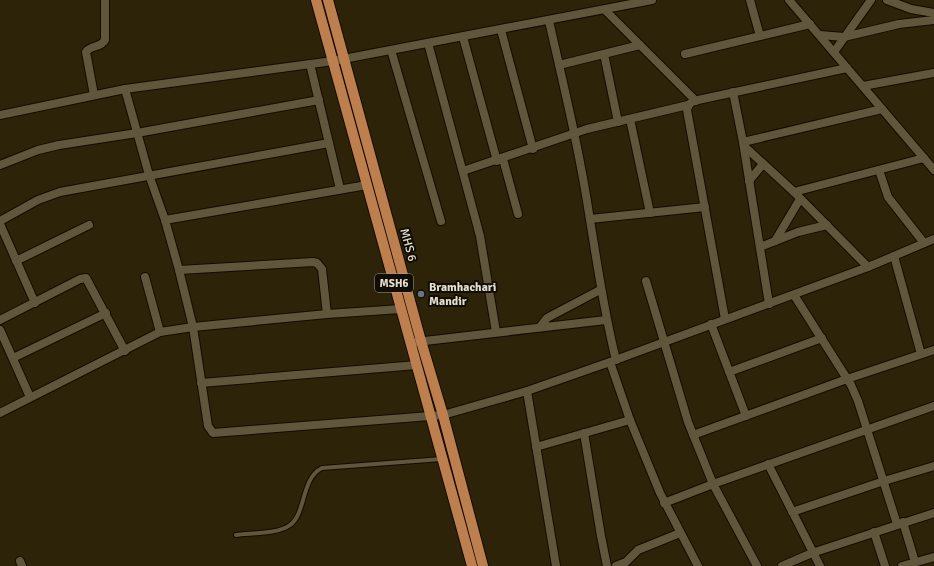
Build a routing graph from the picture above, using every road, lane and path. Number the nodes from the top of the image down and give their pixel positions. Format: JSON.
{"nodes":[{"id":1,"x":106,"y":0,"type":"edge"},
{"id":2,"x":316,"y":0,"type":"edge"},
{"id":3,"x":328,"y":0,"type":"edge"},
{"id":4,"x":652,"y":0,"type":"edge"},
{"id":5,"x":750,"y":0,"type":"edge"},
{"id":6,"x":789,"y":0,"type":"edge"},
{"id":7,"x":871,"y":0,"type":"edge"},
{"id":8,"x":887,"y":0,"type":"edge"},
{"id":9,"x":605,"y":10,"type":"junction"},
{"id":10,"x":934,"y":13,"type":"edge"},
{"id":11,"x":934,"y":20,"type":"edge"},
{"id":12,"x":549,"y":21,"type":"junction"},
{"id":13,"x":810,"y":24,"type":"junction"},
{"id":14,"x":501,"y":30,"type":"junction"},
{"id":15,"x":820,"y":35,"type":"junction"},
{"id":16,"x":760,"y":36,"type":"junction"},
{"id":17,"x":463,"y":37,"type":"junction"},
{"id":18,"x":844,"y":37,"type":"junction"},
{"id":19,"x":428,"y":43,"type":"junction"},
{"id":20,"x":640,"y":45,"type":"junction"},
{"id":21,"x":391,"y":50,"type":"junction"},
{"id":22,"x":834,"y":52,"type":"junction"},
{"id":23,"x":604,"y":54,"type":"junction"},
{"id":24,"x":685,"y":54,"type":"dead end"},
{"id":25,"x":345,"y":59,"type":"junction"},
{"id":26,"x":333,"y":61,"type":"junction"},
{"id":27,"x":310,"y":64,"type":"junction"},
{"id":28,"x":559,"y":65,"type":"junction"},
{"id":29,"x":847,"y":68,"type":"junction"},
{"id":30,"x":931,"y":73,"type":"edge"},
{"id":31,"x":934,"y":81,"type":"edge"},
{"id":32,"x":863,"y":86,"type":"junction"},
{"id":33,"x":125,"y":89,"type":"junction"},
{"id":34,"x":734,"y":92,"type":"junction"},
{"id":35,"x":94,"y":95,"type":"junction"},
{"id":36,"x":319,"y":100,"type":"junction"},
{"id":37,"x":692,"y":103,"type":"junction"},
{"id":38,"x":882,"y":109,"type":"junction"},
{"id":39,"x":0,"y":115,"type":"edge"},
{"id":40,"x":630,"y":119,"type":"junction"},
{"id":41,"x":618,"y":122,"type":"junction"},
{"id":42,"x":138,"y":133,"type":"junction"},
{"id":43,"x":574,"y":135,"type":"junction"},
{"id":44,"x":329,"y":143,"type":"junction"},
{"id":45,"x":743,"y":144,"type":"junction"},
{"id":46,"x":533,"y":149,"type":"junction"},
{"id":47,"x":924,"y":158,"type":"junction"},
{"id":48,"x":500,"y":160,"type":"junction"},
{"id":49,"x":763,"y":164,"type":"junction"},
{"id":50,"x":0,"y":165,"type":"edge"},
{"id":51,"x":879,"y":170,"type":"junction"},
{"id":52,"x":934,"y":170,"type":"edge"},
{"id":53,"x":463,"y":171,"type":"junction"},
{"id":54,"x":149,"y":175,"type":"junction"},
{"id":55,"x":749,"y":181,"type":"junction"},
{"id":56,"x":368,"y":185,"type":"junction"},
{"id":57,"x":340,"y":189,"type":"junction"},
{"id":58,"x":794,"y":192,"type":"junction"},
{"id":59,"x":800,"y":199,"type":"junction"},
{"id":60,"x":705,"y":207,"type":"junction"},
{"id":61,"x":650,"y":213,"type":"junction"},
{"id":62,"x":518,"y":214,"type":"dead end"},
{"id":63,"x":590,"y":219,"type":"junction"},
{"id":64,"x":165,"y":220,"type":"junction"},
{"id":65,"x":0,"y":221,"type":"edge"},
{"id":66,"x":440,"y":221,"type":"dead end"},
{"id":67,"x":0,"y":224,"type":"edge"},
{"id":68,"x":89,"y":225,"type":"dead end"},
{"id":69,"x":827,"y":225,"type":"junction"},
{"id":70,"x":934,"y":239,"type":"edge"},
{"id":71,"x":775,"y":241,"type":"junction"},
{"id":72,"x":924,"y":243,"type":"junction"},
{"id":73,"x":760,"y":247,"type":"junction"},
{"id":74,"x":894,"y":256,"type":"junction"},
{"id":75,"x":16,"y":261,"type":"junction"},
{"id":76,"x":868,"y":267,"type":"junction"},
{"id":77,"x":179,"y":270,"type":"junction"},
{"id":78,"x":145,"y":277,"type":"dead end"},
{"id":79,"x":646,"y":280,"type":"dead end"},
{"id":80,"x":600,"y":290,"type":"junction"},
{"id":81,"x":794,"y":295,"type":"junction"},
{"id":82,"x":35,"y":303,"type":"junction"},
{"id":83,"x":769,"y":304,"type":"junction"},
{"id":84,"x":401,"y":310,"type":"junction"},
{"id":85,"x":106,"y":313,"type":"junction"},
{"id":86,"x":327,"y":314,"type":"junction"},
{"id":87,"x":725,"y":319,"type":"junction"},
{"id":88,"x":0,"y":320,"type":"edge"},
{"id":89,"x":606,"y":320,"type":"junction"},
{"id":90,"x":711,"y":324,"type":"junction"},
{"id":91,"x":193,"y":327,"type":"junction"},
{"id":92,"x":540,"y":327,"type":"junction"},
{"id":93,"x":0,"y":330,"type":"edge"},
{"id":94,"x":160,"y":332,"type":"junction"},
{"id":95,"x":496,"y":332,"type":"junction"},
{"id":96,"x":822,"y":338,"type":"junction"},
{"id":97,"x":416,"y":342,"type":"junction"},
{"id":98,"x":663,"y":342,"type":"junction"},
{"id":99,"x":934,"y":350,"type":"edge"},
{"id":100,"x":125,"y":351,"type":"junction"},
{"id":101,"x":920,"y":354,"type":"junction"},
{"id":102,"x":13,"y":358,"type":"junction"},
{"id":103,"x":613,"y":361,"type":"junction"},
{"id":104,"x":417,"y":365,"type":"junction"},
{"id":105,"x":729,"y":372,"type":"junction"},
{"id":106,"x":847,"y":379,"type":"junction"},
{"id":107,"x":201,"y":383,"type":"junction"},
{"id":108,"x":527,"y":391,"type":"junction"},
{"id":109,"x":30,"y":397,"type":"junction"},
{"id":110,"x":934,"y":406,"type":"edge"},
{"id":111,"x":0,"y":413,"type":"edge"},
{"id":112,"x":443,"y":415,"type":"junction"},
{"id":113,"x":746,"y":416,"type":"junction"},
{"id":114,"x":431,"y":417,"type":"junction"},
{"id":115,"x":630,"y":420,"type":"junction"},
{"id":116,"x":867,"y":429,"type":"junction"},
{"id":117,"x":584,"y":433,"type":"junction"},
{"id":118,"x":693,"y":435,"type":"junction"},
{"id":119,"x":536,"y":447,"type":"junction"},
{"id":120,"x":443,"y":458,"type":"junction"},
{"id":121,"x":768,"y":464,"type":"junction"},
{"id":122,"x":934,"y":466,"type":"edge"},
{"id":123,"x":884,"y":481,"type":"junction"},
{"id":124,"x":713,"y":484,"type":"junction"},
{"id":125,"x":664,"y":503,"type":"junction"},
{"id":126,"x":792,"y":512,"type":"junction"},
{"id":127,"x":934,"y":513,"type":"edge"},
{"id":128,"x":900,"y":523,"type":"junction"},
{"id":129,"x":874,"y":532,"type":"junction"},
{"id":130,"x":680,"y":533,"type":"junction"},
{"id":131,"x":236,"y":535,"type":"dead end"},
{"id":132,"x":812,"y":553,"type":"junction"},
{"id":133,"x":934,"y":557,"type":"edge"},
{"id":134,"x":915,"y":562,"type":"junction"},
{"id":135,"x":472,"y":566,"type":"edge"},
{"id":136,"x":483,"y":566,"type":"edge"},
{"id":137,"x":556,"y":566,"type":"edge"},
{"id":138,"x":607,"y":566,"type":"edge"},
{"id":139,"x":616,"y":566,"type":"edge"},
{"id":140,"x":698,"y":566,"type":"edge"},
{"id":141,"x":757,"y":566,"type":"edge"},
{"id":142,"x":782,"y":566,"type":"edge"},
{"id":143,"x":820,"y":566,"type":"edge"},
{"id":144,"x":885,"y":566,"type":"edge"},
{"id":145,"x":902,"y":566,"type":"edge"}],
"edges":[{"from":1,"to":35,"type":"street"},
{"from":2,"to":26,"type":"main road","number":"MSH6"},
{"from":3,"to":25,"type":"main road","name":"MHS 6"},
{"from":4,"to":9,"type":"street"},
{"from":5,"to":16,"type":"street"},
{"from":6,"to":13,"type":"street"},
{"from":7,"to":18,"type":"street"},
{"from":8,"to":10,"type":"street"},
{"from":9,"to":12,"type":"street"},
{"from":9,"to":20,"type":"street"},
{"from":11,"to":18,"type":"street"},
{"from":12,"to":14,"type":"street"},
{"from":12,"to":28,"type":"street"},
{"from":13,"to":15,"type":"street"},
{"from":13,"to":16,"type":"street"},
{"from":14,"to":17,"type":"street"},
{"from":14,"to":46,"type":"street"},
{"from":15,"to":18,"type":"street"},
{"from":15,"to":22,"type":"street"},
{"from":16,"to":24,"type":"street"},
{"from":17,"to":19,"type":"street"},
{"from":17,"to":48,"type":"street"},
{"from":18,"to":22,"type":"street"},
{"from":19,"to":21,"type":"street"},
{"from":19,"to":53,"type":"street"},
{"from":20,"to":23,"type":"street"},
{"from":20,"to":37,"type":"street"},
{"from":21,"to":25,"type":"street"},
{"from":21,"to":66,"type":"street"},
{"from":22,"to":29,"type":"street"},
{"from":23,"to":28,"type":"street"},
{"from":23,"to":41,"type":"street"},
{"from":25,"to":26,"type":"street"},
{"from":25,"to":97,"type":"main road","name":"MHS 6"},
{"from":26,"to":27,"type":"street"},
{"from":26,"to":56,"type":"main road","number":"MSH6"},
{"from":27,"to":33,"type":"street"},
{"from":27,"to":36,"type":"street"},
{"from":28,"to":43,"type":"street"},
{"from":29,"to":32,"type":"street"},
{"from":29,"to":34,"type":"street"},
{"from":30,"to":31,"type":"street"},
{"from":30,"to":32,"type":"street"},
{"from":32,"to":38,"type":"street"},
{"from":33,"to":35,"type":"street"},
{"from":33,"to":42,"type":"street"},
{"from":34,"to":37,"type":"street"},
{"from":34,"to":45,"type":"street"},
{"from":35,"to":39,"type":"street"},
{"from":36,"to":42,"type":"street"},
{"from":36,"to":44,"type":"street"},
{"from":37,"to":40,"type":"street"},
{"from":37,"to":60,"type":"street"},
{"from":38,"to":45,"type":"street"},
{"from":38,"to":47,"type":"street"},
{"from":40,"to":41,"type":"street"},
{"from":40,"to":61,"type":"street"},
{"from":41,"to":43,"type":"street"},
{"from":42,"to":50,"type":"street"},
{"from":42,"to":54,"type":"street"},
{"from":43,"to":46,"type":"street"},
{"from":43,"to":63,"type":"street"},
{"from":44,"to":54,"type":"street"},
{"from":44,"to":57,"type":"street"},
{"from":45,"to":49,"type":"street"},
{"from":45,"to":55,"type":"street"},
{"from":46,"to":48,"type":"street"},
{"from":47,"to":51,"type":"street"},
{"from":47,"to":52,"type":"street"},
{"from":48,"to":53,"type":"street"},
{"from":48,"to":62,"type":"street"},
{"from":49,"to":55,"type":"street"},
{"from":49,"to":58,"type":"street"},
{"from":51,"to":58,"type":"street"},
{"from":51,"to":72,"type":"street"},
{"from":53,"to":95,"type":"street"},
{"from":54,"to":64,"type":"street"},
{"from":54,"to":65,"type":"street"},
{"from":55,"to":73,"type":"street"},
{"from":56,"to":57,"type":"street"},
{"from":56,"to":84,"type":"main road","number":"MSH6"},
{"from":57,"to":64,"type":"street"},
{"from":58,"to":59,"type":"street"},
{"from":59,"to":69,"type":"street"},
{"from":59,"to":71,"type":"street"},
{"from":60,"to":61,"type":"street"},
{"from":60,"to":87,"type":"street"},
{"from":61,"to":63,"type":"street"},
{"from":63,"to":80,"type":"street"},
{"from":64,"to":77,"type":"street"},
{"from":67,"to":75,"type":"street"},
{"from":68,"to":75,"type":"street"},
{"from":69,"to":71,"type":"street"},
{"from":69,"to":76,"type":"street"},
{"from":70,"to":72,"type":"street"},
{"from":71,"to":73,"type":"street"},
{"from":72,"to":74,"type":"street"},
{"from":73,"to":83,"type":"street"},
{"from":74,"to":76,"type":"street"},
{"from":74,"to":101,"type":"street"},
{"from":75,"to":82,"type":"street"},
{"from":76,"to":81,"type":"street"},
{"from":77,"to":86,"type":"street"},
{"from":77,"to":91,"type":"street"},
{"from":78,"to":94,"type":"street"},
{"from":79,"to":98,"type":"street"},
{"from":80,"to":89,"type":"street"},
{"from":80,"to":92,"type":"street"},
{"from":81,"to":83,"type":"street"},
{"from":81,"to":96,"type":"street"},
{"from":82,"to":85,"type":"street"},
{"from":82,"to":88,"type":"street"},
{"from":83,"to":87,"type":"street"},
{"from":84,"to":86,"type":"street"},
{"from":84,"to":97,"type":"main road","number":"MSH6"},
{"from":85,"to":100,"type":"street"},
{"from":85,"to":102,"type":"street"},
{"from":86,"to":91,"type":"street"},
{"from":87,"to":90,"type":"street"},
{"from":89,"to":92,"type":"street"},
{"from":89,"to":103,"type":"street"},
{"from":90,"to":98,"type":"street"},
{"from":90,"to":105,"type":"street"},
{"from":91,"to":94,"type":"street"},
{"from":91,"to":107,"type":"street"},
{"from":92,"to":95,"type":"street"},
{"from":93,"to":102,"type":"street"},
{"from":94,"to":100,"type":"street"},
{"from":95,"to":97,"type":"street"},
{"from":96,"to":105,"type":"street"},
{"from":96,"to":106,"type":"street"},
{"from":97,"to":104,"type":"main road","number":"MSH6"},
{"from":97,"to":112,"type":"main road","name":"MHS 6"},
{"from":98,"to":103,"type":"street"},
{"from":98,"to":118,"type":"street"},
{"from":99,"to":101,"type":"street"},
{"from":100,"to":109,"type":"street"},
{"from":101,"to":106,"type":"street"},
{"from":102,"to":109,"type":"street"},
{"from":103,"to":108,"type":"street"},
{"from":103,"to":115,"type":"street"},
{"from":104,"to":107,"type":"street"},
{"from":104,"to":114,"type":"main road","number":"MSH6"},
{"from":105,"to":113,"type":"street"},
{"from":106,"to":113,"type":"street"},
{"from":106,"to":116,"type":"street"},
{"from":107,"to":114,"type":"street"},
{"from":108,"to":112,"type":"street"},
{"from":108,"to":119,"type":"street"},
{"from":109,"to":111,"type":"street"},
{"from":110,"to":116,"type":"street"},
{"from":112,"to":114,"type":"street"},
{"from":112,"to":136,"type":"main road","name":"MHS 6"},
{"from":113,"to":118,"type":"street"},
{"from":114,"to":120,"type":"main road","number":"MSH6"},
{"from":115,"to":117,"type":"street"},
{"from":115,"to":125,"type":"street"},
{"from":116,"to":121,"type":"street"},
{"from":116,"to":123,"type":"street"},
{"from":117,"to":119,"type":"street"},
{"from":117,"to":138,"type":"street"},
{"from":118,"to":124,"type":"street"},
{"from":119,"to":137,"type":"street"},
{"from":120,"to":131,"type":"lane"},
{"from":120,"to":135,"type":"main road","number":"MSH6"},
{"from":121,"to":124,"type":"street"},
{"from":121,"to":126,"type":"street"},
{"from":122,"to":123,"type":"street"},
{"from":123,"to":126,"type":"street"},
{"from":123,"to":128,"type":"street"},
{"from":124,"to":125,"type":"street"},
{"from":124,"to":141,"type":"street"},
{"from":125,"to":130,"type":"street"},
{"from":126,"to":132,"type":"street"},
{"from":127,"to":128,"type":"street"},
{"from":128,"to":129,"type":"street"},
{"from":128,"to":134,"type":"street"},
{"from":129,"to":132,"type":"street"},
{"from":129,"to":144,"type":"street"},
{"from":130,"to":139,"type":"street"},
{"from":130,"to":140,"type":"street"},
{"from":132,"to":142,"type":"street"},
{"from":132,"to":143,"type":"street"},
{"from":133,"to":134,"type":"street"},
{"from":134,"to":145,"type":"street"}]}
